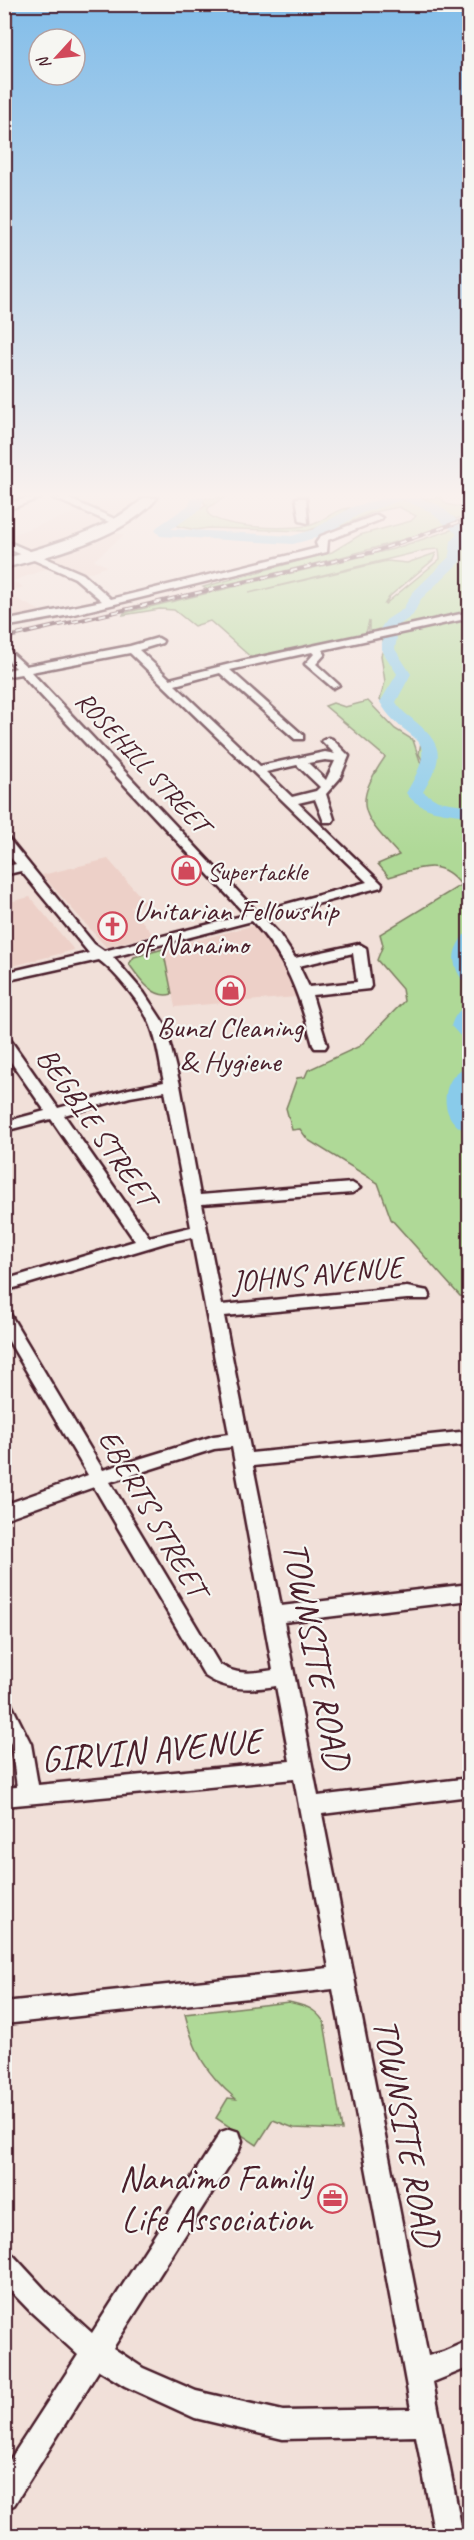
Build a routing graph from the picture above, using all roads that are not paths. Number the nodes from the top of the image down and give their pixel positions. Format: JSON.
{"nodes":[{"id":1,"x":40,"y":617,"type":"edge"},
{"id":2,"x":463,"y":617,"type":"edge"},
{"id":3,"x":4,"y":624,"type":"edge"},
{"id":4,"x":158,"y":641,"type":"dead end"},
{"id":5,"x":4,"y":649,"type":"edge"},
{"id":6,"x":132,"y":649,"type":"junction"},
{"id":7,"x":315,"y":649,"type":"junction"},
{"id":8,"x":23,"y":670,"type":"junction"},
{"id":9,"x":223,"y":670,"type":"junction"},
{"id":10,"x":4,"y":674,"type":"edge"},
{"id":11,"x":169,"y":683,"type":"junction"},
{"id":12,"x":333,"y":685,"type":"dead end"},
{"id":13,"x":299,"y":737,"type":"dead end"},
{"id":14,"x":328,"y":741,"type":"dead end"},
{"id":15,"x":342,"y":759,"type":"junction"},
{"id":16,"x":299,"y":761,"type":"junction"},
{"id":17,"x":259,"y":770,"type":"junction"},
{"id":18,"x":323,"y":790,"type":"junction"},
{"id":19,"x":290,"y":801,"type":"junction"},
{"id":20,"x":328,"y":819,"type":"dead end"},
{"id":21,"x":4,"y":841,"type":"edge"},
{"id":22,"x":25,"y":866,"type":"junction"},
{"id":23,"x":4,"y":871,"type":"edge"},
{"id":24,"x":256,"y":916,"type":"junction"},
{"id":25,"x":101,"y":955,"type":"junction"},
{"id":26,"x":293,"y":963,"type":"junction"},
{"id":27,"x":4,"y":977,"type":"edge"},
{"id":28,"x":304,"y":991,"type":"junction"},
{"id":29,"x":4,"y":1041,"type":"edge"},
{"id":30,"x":320,"y":1046,"type":"dead end"},
{"id":31,"x":173,"y":1085,"type":"junction"},
{"id":32,"x":54,"y":1113,"type":"junction"},
{"id":33,"x":4,"y":1127,"type":"edge"},
{"id":34,"x":352,"y":1188,"type":"dead end"},
{"id":35,"x":195,"y":1200,"type":"junction"},
{"id":36,"x":201,"y":1230,"type":"junction"},
{"id":37,"x":145,"y":1243,"type":"junction"},
{"id":38,"x":4,"y":1286,"type":"edge"},
{"id":39,"x":422,"y":1295,"type":"dead end"},
{"id":40,"x":216,"y":1311,"type":"junction"},
{"id":41,"x":4,"y":1318,"type":"edge"},
{"id":42,"x":470,"y":1437,"type":"edge"},
{"id":43,"x":240,"y":1439,"type":"junction"},
{"id":44,"x":244,"y":1460,"type":"junction"},
{"id":45,"x":100,"y":1478,"type":"junction"},
{"id":46,"x":4,"y":1512,"type":"edge"},
{"id":47,"x":470,"y":1592,"type":"edge"},
{"id":48,"x":274,"y":1615,"type":"junction"},
{"id":49,"x":286,"y":1677,"type":"junction"},
{"id":50,"x":4,"y":1710,"type":"edge"},
{"id":51,"x":303,"y":1769,"type":"junction"},
{"id":52,"x":470,"y":1787,"type":"edge"},
{"id":53,"x":29,"y":1794,"type":"junction"},
{"id":54,"x":4,"y":1797,"type":"edge"},
{"id":55,"x":310,"y":1806,"type":"junction"},
{"id":56,"x":342,"y":1977,"type":"junction"},
{"id":57,"x":4,"y":2013,"type":"edge"},
{"id":58,"x":230,"y":2141,"type":"dead end"},
{"id":59,"x":4,"y":2264,"type":"edge"},
{"id":60,"x":96,"y":2353,"type":"junction"},
{"id":61,"x":470,"y":2353,"type":"edge"},
{"id":62,"x":418,"y":2372,"type":"junction"},
{"id":63,"x":427,"y":2422,"type":"junction"},
{"id":64,"x":4,"y":2495,"type":"edge"},
{"id":65,"x":449,"y":2535,"type":"edge"}],
"edges":[{"from":1,"to":3,"type":"street"},
{"from":2,"to":7,"type":"street"},
{"from":4,"to":6,"type":"street"},
{"from":5,"to":8,"type":"street","name":"ROSEHILL STREET"},
{"from":6,"to":8,"type":"street"},
{"from":6,"to":11,"type":"street"},
{"from":7,"to":9,"type":"street"},
{"from":7,"to":12,"type":"street"},
{"from":8,"to":10,"type":"street"},
{"from":8,"to":24,"type":"street","name":"ROSEHILL STREET"},
{"from":9,"to":11,"type":"street"},
{"from":9,"to":13,"type":"street"},
{"from":11,"to":17,"type":"street"},
{"from":14,"to":15,"type":"street"},
{"from":15,"to":16,"type":"street"},
{"from":15,"to":18,"type":"street"},
{"from":16,"to":17,"type":"street"},
{"from":16,"to":18,"type":"street"},
{"from":17,"to":19,"type":"street"},
{"from":18,"to":19,"type":"street"},
{"from":18,"to":20,"type":"street"},
{"from":19,"to":24,"type":"street"},
{"from":21,"to":22,"type":"street","name":"TOWNSITE ROAD"},
{"from":22,"to":23,"type":"street"},
{"from":22,"to":25,"type":"street","name":"TOWNSITE ROAD"},
{"from":24,"to":25,"type":"street"},
{"from":24,"to":26,"type":"street","name":"ROSEHILL STREET"},
{"from":25,"to":27,"type":"street"},
{"from":25,"to":31,"type":"street","name":"TOWNSITE ROAD"},
{"from":26,"to":28,"type":"street","name":"ROSEHILL STREET"},
{"from":26,"to":28,"type":"street"},
{"from":28,"to":30,"type":"street","name":"ROSEHILL STREET"},
{"from":29,"to":32,"type":"street","name":"BEGBIE STREET"},
{"from":31,"to":32,"type":"street"},
{"from":31,"to":35,"type":"street","name":"TOWNSITE ROAD"},
{"from":32,"to":33,"type":"street"},
{"from":32,"to":37,"type":"street","name":"BEGBIE STREET"},
{"from":34,"to":35,"type":"street"},
{"from":35,"to":36,"type":"street","name":"TOWNSITE ROAD"},
{"from":36,"to":37,"type":"street"},
{"from":36,"to":40,"type":"street","name":"TOWNSITE ROAD"},
{"from":37,"to":38,"type":"street"},
{"from":39,"to":40,"type":"street","name":"JOHNS AVENUE"},
{"from":40,"to":43,"type":"street","name":"TOWNSITE ROAD"},
{"from":41,"to":45,"type":"street","name":"EBERTS STREET"},
{"from":42,"to":44,"type":"street"},
{"from":43,"to":44,"type":"street","name":"TOWNSITE ROAD"},
{"from":43,"to":45,"type":"street"},
{"from":44,"to":48,"type":"street","name":"TOWNSITE ROAD"},
{"from":45,"to":46,"type":"street"},
{"from":45,"to":49,"type":"street","name":"EBERTS STREET"},
{"from":47,"to":48,"type":"street"},
{"from":48,"to":49,"type":"street","name":"TOWNSITE ROAD"},
{"from":49,"to":51,"type":"street","name":"TOWNSITE ROAD"},
{"from":50,"to":53,"type":"street"},
{"from":51,"to":53,"type":"street","name":"GIRVIN AVENUE"},
{"from":51,"to":55,"type":"street","name":"TOWNSITE ROAD"},
{"from":52,"to":55,"type":"street"},
{"from":53,"to":54,"type":"street","name":"GIRVIN AVENUE"},
{"from":55,"to":56,"type":"street","name":"TOWNSITE ROAD"},
{"from":56,"to":57,"type":"street"},
{"from":56,"to":62,"type":"street","name":"TOWNSITE ROAD"},
{"from":58,"to":60,"type":"street"},
{"from":59,"to":60,"type":"street"},
{"from":60,"to":63,"type":"street"},
{"from":60,"to":64,"type":"street"},
{"from":61,"to":62,"type":"street"},
{"from":62,"to":63,"type":"street","name":"TOWNSITE ROAD"},
{"from":63,"to":65,"type":"street","name":"TOWNSITE ROAD"}]}
